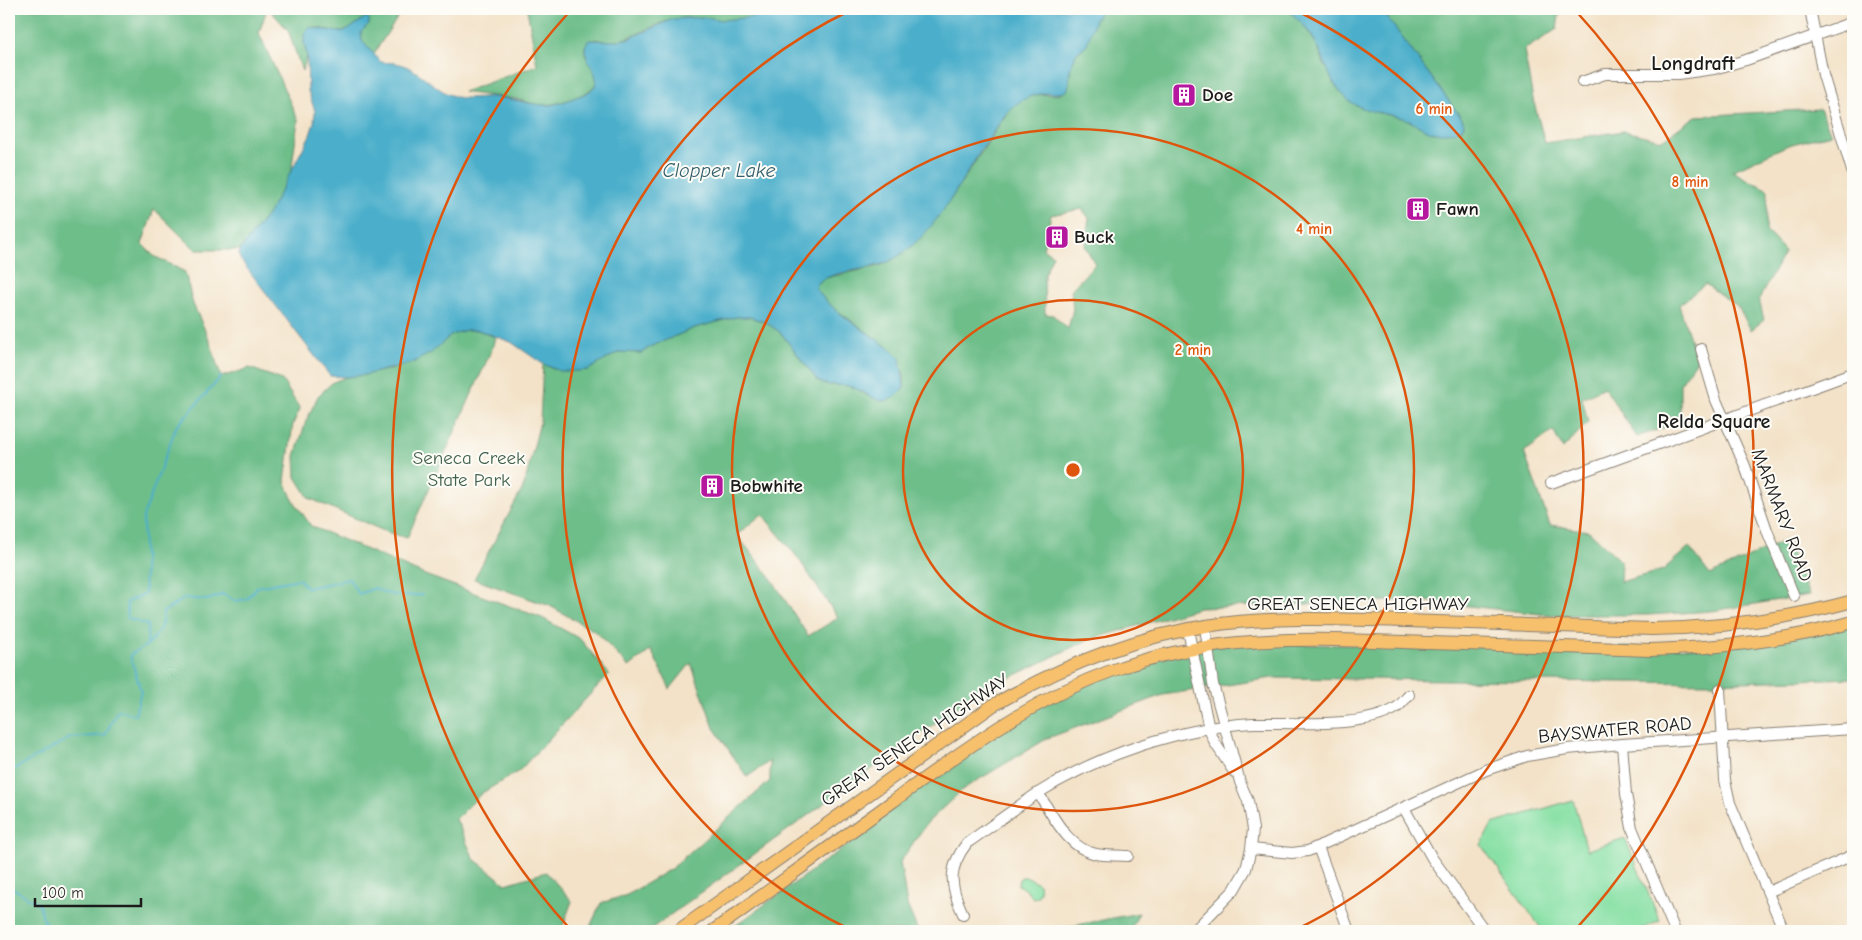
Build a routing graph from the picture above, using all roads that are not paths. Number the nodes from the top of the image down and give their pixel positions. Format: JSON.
{"nodes":[{"id":1,"x":1810,"y":9,"type":"edge"},
{"id":2,"x":1853,"y":22,"type":"edge"},
{"id":3,"x":1814,"y":37,"type":"junction"},
{"id":4,"x":1582,"y":82,"type":"dead end"},
{"id":5,"x":1853,"y":174,"type":"edge"},
{"id":6,"x":1701,"y":349,"type":"dead end"},
{"id":7,"x":1853,"y":374,"type":"edge"},
{"id":8,"x":1725,"y":419,"type":"junction"},
{"id":9,"x":1551,"y":483,"type":"dead end"},
{"id":10,"x":1794,"y":596,"type":"dead end"},
{"id":11,"x":1853,"y":601,"type":"edge"},
{"id":12,"x":1853,"y":622,"type":"edge"},
{"id":13,"x":1205,"y":626,"type":"junction"},
{"id":14,"x":1188,"y":630,"type":"junction"},
{"id":15,"x":1208,"y":646,"type":"junction"},
{"id":16,"x":1192,"y":649,"type":"junction"},
{"id":17,"x":1720,"y":689,"type":"dead end"},
{"id":18,"x":1409,"y":695,"type":"dead end"},
{"id":19,"x":1225,"y":727,"type":"junction"},
{"id":20,"x":1209,"y":729,"type":"junction"},
{"id":21,"x":1853,"y":729,"type":"edge"},
{"id":22,"x":1723,"y":738,"type":"junction"},
{"id":23,"x":1622,"y":744,"type":"junction"},
{"id":24,"x":1240,"y":782,"type":"junction"},
{"id":25,"x":1038,"y":793,"type":"junction"},
{"id":26,"x":1404,"y":808,"type":"junction"},
{"id":27,"x":1318,"y":847,"type":"junction"},
{"id":28,"x":1251,"y":849,"type":"junction"},
{"id":29,"x":1853,"y":855,"type":"edge"},
{"id":30,"x":1128,"y":856,"type":"dead end"},
{"id":31,"x":1768,"y":892,"type":"junction"},
{"id":32,"x":963,"y":914,"type":"dead end"},
{"id":33,"x":678,"y":931,"type":"edge"},
{"id":34,"x":713,"y":931,"type":"edge"},
{"id":35,"x":1194,"y":931,"type":"edge"},
{"id":36,"x":1349,"y":931,"type":"edge"},
{"id":37,"x":1485,"y":931,"type":"edge"},
{"id":38,"x":1675,"y":931,"type":"edge"},
{"id":39,"x":1784,"y":931,"type":"edge"}],
"edges":[{"from":1,"to":3,"type":"street"},
{"from":2,"to":3,"type":"street"},
{"from":3,"to":4,"type":"street"},
{"from":3,"to":5,"type":"street"},
{"from":6,"to":8,"type":"street","name":"MARMARY ROAD"},
{"from":7,"to":8,"type":"street"},
{"from":8,"to":9,"type":"street"},
{"from":8,"to":10,"type":"street","name":"MARMARY ROAD"},
{"from":11,"to":13,"type":"main road","name":"GREAT SENECA HIGHWAY"},
{"from":12,"to":15,"type":"main road","name":"GREAT SENECA HIGHWAY"},
{"from":13,"to":14,"type":"main road","name":"GREAT SENECA HIGHWAY"},
{"from":13,"to":15,"type":"street"},
{"from":14,"to":16,"type":"street"},
{"from":14,"to":33,"type":"main road","name":"GREAT SENECA HIGHWAY"},
{"from":15,"to":16,"type":"main road","name":"GREAT SENECA HIGHWAY"},
{"from":15,"to":19,"type":"street"},
{"from":16,"to":20,"type":"street"},
{"from":16,"to":34,"type":"main road","name":"GREAT SENECA HIGHWAY"},
{"from":17,"to":22,"type":"street"},
{"from":18,"to":19,"type":"street"},
{"from":19,"to":20,"type":"street"},
{"from":19,"to":24,"type":"street"},
{"from":20,"to":24,"type":"street"},
{"from":20,"to":25,"type":"street"},
{"from":21,"to":22,"type":"street","name":"BAYSWATER ROAD"},
{"from":22,"to":23,"type":"street","name":"BAYSWATER ROAD"},
{"from":22,"to":31,"type":"street"},
{"from":23,"to":26,"type":"street","name":"BAYSWATER ROAD"},
{"from":23,"to":38,"type":"street"},
{"from":24,"to":28,"type":"street"},
{"from":25,"to":30,"type":"street"},
{"from":25,"to":32,"type":"street"},
{"from":26,"to":27,"type":"street","name":"BAYSWATER ROAD"},
{"from":26,"to":37,"type":"street"},
{"from":27,"to":28,"type":"street","name":"BAYSWATER ROAD"},
{"from":27,"to":36,"type":"street"},
{"from":28,"to":35,"type":"street"},
{"from":29,"to":31,"type":"street"},
{"from":31,"to":39,"type":"street"}]}
